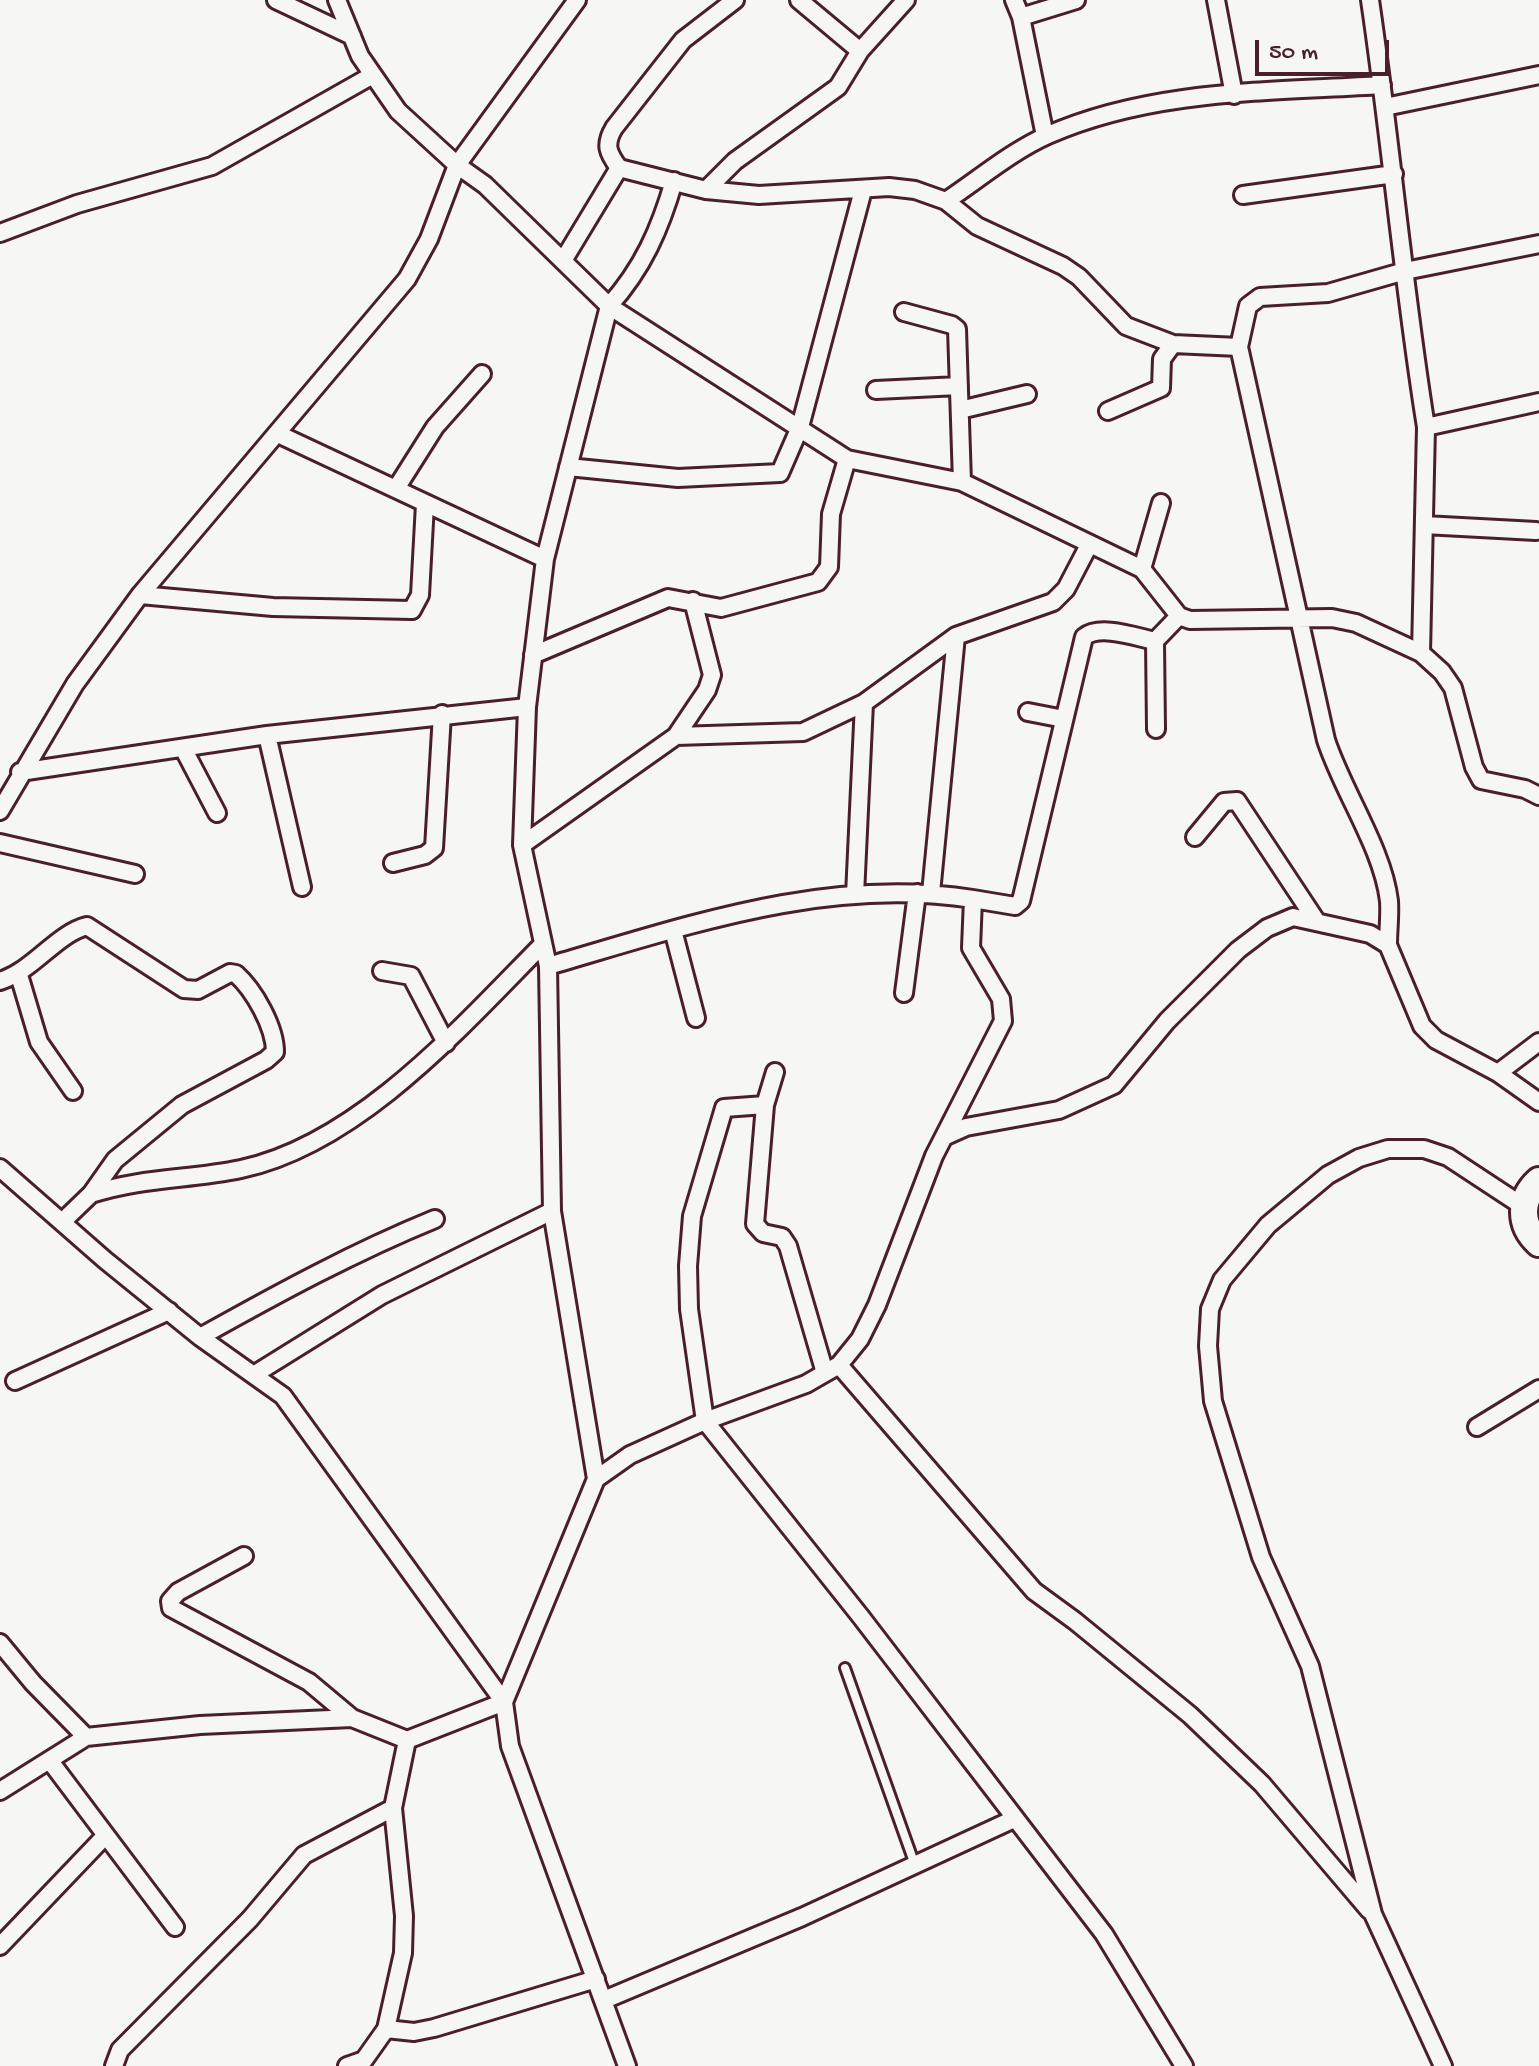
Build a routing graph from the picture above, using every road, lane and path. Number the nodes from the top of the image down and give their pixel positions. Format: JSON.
{"nodes":[{"id":1,"x":276,"y":0,"type":"edge"},
{"id":2,"x":337,"y":0,"type":"edge"},
{"id":3,"x":577,"y":0,"type":"edge"},
{"id":4,"x":735,"y":0,"type":"edge"},
{"id":5,"x":799,"y":0,"type":"edge"},
{"id":6,"x":906,"y":0,"type":"edge"},
{"id":7,"x":1014,"y":0,"type":"edge"},
{"id":8,"x":1076,"y":0,"type":"edge"},
{"id":9,"x":1216,"y":0,"type":"edge"},
{"id":10,"x":1370,"y":0,"type":"edge"},
{"id":11,"x":1021,"y":17,"type":"junction"},
{"id":12,"x":352,"y":36,"type":"junction"},
{"id":13,"x":860,"y":51,"type":"junction"},
{"id":14,"x":1539,"y":75,"type":"edge"},
{"id":15,"x":371,"y":76,"type":"junction"},
{"id":16,"x":1382,"y":85,"type":"junction"},
{"id":17,"x":1234,"y":95,"type":"junction"},
{"id":18,"x":1385,"y":107,"type":"junction"},
{"id":19,"x":1045,"y":136,"type":"junction"},
{"id":20,"x":457,"y":165,"type":"junction"},
{"id":21,"x":619,"y":168,"type":"junction"},
{"id":22,"x":1394,"y":174,"type":"junction"},
{"id":23,"x":674,"y":181,"type":"junction"},
{"id":24,"x":706,"y":190,"type":"junction"},
{"id":25,"x":863,"y":190,"type":"junction"},
{"id":26,"x":1243,"y":195,"type":"dead end"},
{"id":27,"x":946,"y":201,"type":"junction"},
{"id":28,"x":0,"y":233,"type":"edge"},
{"id":29,"x":1539,"y":244,"type":"edge"},
{"id":30,"x":564,"y":259,"type":"junction"},
{"id":31,"x":1405,"y":271,"type":"junction"},
{"id":32,"x":609,"y":306,"type":"junction"},
{"id":33,"x":904,"y":312,"type":"dead end"},
{"id":34,"x":1173,"y":344,"type":"junction"},
{"id":35,"x":1239,"y":347,"type":"junction"},
{"id":36,"x":482,"y":374,"type":"dead end"},
{"id":37,"x":959,"y":386,"type":"junction"},
{"id":38,"x":876,"y":390,"type":"dead end"},
{"id":39,"x":1027,"y":394,"type":"dead end"},
{"id":40,"x":1539,"y":402,"type":"edge"},
{"id":41,"x":960,"y":410,"type":"junction"},
{"id":42,"x":1108,"y":411,"type":"dead end"},
{"id":43,"x":800,"y":427,"type":"junction"},
{"id":44,"x":1426,"y":427,"type":"junction"},
{"id":45,"x":278,"y":434,"type":"junction"},
{"id":46,"x":847,"y":459,"type":"junction"},
{"id":47,"x":568,"y":467,"type":"junction"},
{"id":48,"x":962,"y":482,"type":"junction"},
{"id":49,"x":397,"y":487,"type":"junction"},
{"id":50,"x":1161,"y":503,"type":"dead end"},
{"id":51,"x":425,"y":504,"type":"junction"},
{"id":52,"x":1424,"y":525,"type":"junction"},
{"id":53,"x":1536,"y":531,"type":"dead end"},
{"id":54,"x":1089,"y":545,"type":"junction"},
{"id":55,"x":545,"y":559,"type":"junction"},
{"id":56,"x":1142,"y":569,"type":"junction"},
{"id":57,"x":140,"y":595,"type":"junction"},
{"id":58,"x":693,"y":601,"type":"junction"},
{"id":59,"x":1179,"y":616,"type":"junction"},
{"id":60,"x":1299,"y":616,"type":"junction"},
{"id":61,"x":956,"y":636,"type":"junction"},
{"id":62,"x":1155,"y":641,"type":"junction"},
{"id":63,"x":1421,"y":653,"type":"junction"},
{"id":64,"x":533,"y":655,"type":"junction"},
{"id":65,"x":864,"y":703,"type":"junction"},
{"id":66,"x":527,"y":707,"type":"junction"},
{"id":67,"x":1028,"y":712,"type":"dead end"},
{"id":68,"x":442,"y":714,"type":"junction"},
{"id":69,"x":1064,"y":719,"type":"junction"},
{"id":70,"x":1156,"y":729,"type":"dead end"},
{"id":71,"x":267,"y":735,"type":"junction"},
{"id":72,"x":676,"y":736,"type":"junction"},
{"id":73,"x":184,"y":750,"type":"junction"},
{"id":74,"x":20,"y":772,"type":"junction"},
{"id":75,"x":1539,"y":796,"type":"edge"},
{"id":76,"x":0,"y":811,"type":"edge"},
{"id":77,"x":217,"y":813,"type":"dead end"},
{"id":78,"x":1195,"y":837,"type":"dead end"},
{"id":79,"x":0,"y":843,"type":"edge"},
{"id":80,"x":522,"y":845,"type":"junction"},
{"id":81,"x":393,"y":863,"type":"dead end"},
{"id":82,"x":135,"y":874,"type":"dead end"},
{"id":83,"x":302,"y":887,"type":"dead end"},
{"id":84,"x":924,"y":893,"type":"junction"},
{"id":85,"x":855,"y":895,"type":"junction"},
{"id":86,"x":973,"y":899,"type":"junction"},
{"id":87,"x":1317,"y":922,"type":"junction"},
{"id":88,"x":673,"y":930,"type":"junction"},
{"id":89,"x":1388,"y":945,"type":"junction"},
{"id":90,"x":541,"y":946,"type":"junction"},
{"id":91,"x":548,"y":966,"type":"junction"},
{"id":92,"x":382,"y":971,"type":"dead end"},
{"id":93,"x":19,"y":975,"type":"junction"},
{"id":94,"x":0,"y":981,"type":"edge"},
{"id":95,"x":904,"y":993,"type":"dead end"},
{"id":96,"x":696,"y":1018,"type":"dead end"},
{"id":97,"x":1539,"y":1042,"type":"edge"},
{"id":98,"x":446,"y":1043,"type":"junction"},
{"id":99,"x":775,"y":1072,"type":"dead end"},
{"id":100,"x":1498,"y":1073,"type":"junction"},
{"id":101,"x":73,"y":1091,"type":"dead end"},
{"id":102,"x":1539,"y":1102,"type":"edge"},
{"id":103,"x":765,"y":1105,"type":"junction"},
{"id":104,"x":946,"y":1136,"type":"junction"},
{"id":105,"x":0,"y":1168,"type":"edge"},
{"id":106,"x":1539,"y":1181,"type":"edge"},
{"id":107,"x":91,"y":1194,"type":"junction"},
{"id":108,"x":1524,"y":1207,"type":"junction"},
{"id":109,"x":552,"y":1211,"type":"junction"},
{"id":110,"x":435,"y":1219,"type":"dead end"},
{"id":111,"x":62,"y":1222,"type":"junction"},
{"id":112,"x":1539,"y":1243,"type":"edge"},
{"id":113,"x":169,"y":1311,"type":"junction"},
{"id":114,"x":200,"y":1337,"type":"junction"},
{"id":115,"x":832,"y":1369,"type":"junction"},
{"id":116,"x":255,"y":1374,"type":"junction"},
{"id":117,"x":15,"y":1381,"type":"dead end"},
{"id":118,"x":1539,"y":1389,"type":"edge"},
{"id":119,"x":705,"y":1421,"type":"junction"},
{"id":120,"x":1477,"y":1427,"type":"dead end"},
{"id":121,"x":596,"y":1479,"type":"junction"},
{"id":122,"x":244,"y":1556,"type":"dead end"},
{"id":123,"x":0,"y":1643,"type":"edge"},
{"id":124,"x":845,"y":1668,"type":"dead end"},
{"id":125,"x":504,"y":1702,"type":"junction"},
{"id":126,"x":352,"y":1718,"type":"junction"},
{"id":127,"x":86,"y":1737,"type":"junction"},
{"id":128,"x":407,"y":1740,"type":"junction"},
{"id":129,"x":50,"y":1761,"type":"junction"},
{"id":130,"x":0,"y":1791,"type":"edge"},
{"id":131,"x":393,"y":1808,"type":"junction"},
{"id":132,"x":1014,"y":1819,"type":"junction"},
{"id":133,"x":105,"y":1836,"type":"junction"},
{"id":134,"x":915,"y":1865,"type":"junction"},
{"id":135,"x":1373,"y":1914,"type":"junction"},
{"id":136,"x":175,"y":1927,"type":"dead end"},
{"id":137,"x":0,"y":1946,"type":"edge"},
{"id":138,"x":596,"y":1979,"type":"junction"},
{"id":139,"x":604,"y":2000,"type":"junction"},
{"id":140,"x":386,"y":2029,"type":"junction"},
{"id":141,"x":363,"y":2063,"type":"edge"},
{"id":142,"x":114,"y":2066,"type":"edge"},
{"id":143,"x":347,"y":2066,"type":"edge"},
{"id":144,"x":627,"y":2066,"type":"edge"},
{"id":145,"x":1184,"y":2066,"type":"edge"},
{"id":146,"x":1443,"y":2066,"type":"edge"}],
"edges":[{"from":1,"to":12,"type":"street"},
{"from":2,"to":12,"type":"street"},
{"from":3,"to":20,"type":"street"},
{"from":4,"to":21,"type":"street"},
{"from":5,"to":13,"type":"street"},
{"from":6,"to":13,"type":"street"},
{"from":7,"to":11,"type":"street"},
{"from":8,"to":11,"type":"street"},
{"from":9,"to":17,"type":"street"},
{"from":10,"to":16,"type":"street"},
{"from":11,"to":19,"type":"street"},
{"from":12,"to":15,"type":"street"},
{"from":13,"to":24,"type":"street"},
{"from":14,"to":18,"type":"street"},
{"from":15,"to":20,"type":"street"},
{"from":15,"to":28,"type":"street"},
{"from":16,"to":17,"type":"street"},
{"from":16,"to":18,"type":"street"},
{"from":17,"to":19,"type":"street"},
{"from":18,"to":22,"type":"street"},
{"from":19,"to":27,"type":"street"},
{"from":20,"to":30,"type":"street"},
{"from":20,"to":45,"type":"street"},
{"from":21,"to":23,"type":"street"},
{"from":21,"to":30,"type":"street"},
{"from":22,"to":26,"type":"street"},
{"from":22,"to":31,"type":"street"},
{"from":23,"to":24,"type":"street"},
{"from":23,"to":32,"type":"street"},
{"from":24,"to":25,"type":"street"},
{"from":25,"to":27,"type":"street"},
{"from":25,"to":43,"type":"street"},
{"from":27,"to":34,"type":"street"},
{"from":29,"to":31,"type":"street"},
{"from":30,"to":32,"type":"street"},
{"from":31,"to":35,"type":"street"},
{"from":31,"to":44,"type":"street"},
{"from":32,"to":43,"type":"street"},
{"from":32,"to":47,"type":"street"},
{"from":33,"to":37,"type":"street"},
{"from":34,"to":35,"type":"street"},
{"from":34,"to":42,"type":"street"},
{"from":35,"to":60,"type":"street"},
{"from":36,"to":49,"type":"street"},
{"from":37,"to":38,"type":"street"},
{"from":37,"to":41,"type":"street"},
{"from":39,"to":41,"type":"street"},
{"from":40,"to":44,"type":"street"},
{"from":41,"to":48,"type":"street"},
{"from":43,"to":46,"type":"street"},
{"from":43,"to":47,"type":"street"},
{"from":44,"to":52,"type":"street"},
{"from":45,"to":49,"type":"street"},
{"from":45,"to":57,"type":"street"},
{"from":46,"to":48,"type":"street"},
{"from":46,"to":58,"type":"street"},
{"from":47,"to":55,"type":"street"},
{"from":48,"to":54,"type":"street"},
{"from":49,"to":51,"type":"street"},
{"from":50,"to":56,"type":"street"},
{"from":51,"to":55,"type":"street"},
{"from":51,"to":57,"type":"street"},
{"from":52,"to":53,"type":"street"},
{"from":52,"to":63,"type":"street"},
{"from":54,"to":56,"type":"street"},
{"from":54,"to":61,"type":"street"},
{"from":55,"to":64,"type":"street"},
{"from":56,"to":59,"type":"street"},
{"from":57,"to":74,"type":"street"},
{"from":58,"to":64,"type":"street"},
{"from":58,"to":72,"type":"street"},
{"from":59,"to":60,"type":"street"},
{"from":59,"to":62,"type":"street"},
{"from":60,"to":63,"type":"street"},
{"from":60,"to":89,"type":"street"},
{"from":61,"to":65,"type":"street"},
{"from":61,"to":84,"type":"street"},
{"from":62,"to":69,"type":"street"},
{"from":62,"to":70,"type":"street"},
{"from":63,"to":75,"type":"street"},
{"from":64,"to":66,"type":"street"},
{"from":65,"to":72,"type":"street"},
{"from":65,"to":85,"type":"street"},
{"from":66,"to":68,"type":"street"},
{"from":66,"to":80,"type":"street"},
{"from":67,"to":69,"type":"street"},
{"from":68,"to":71,"type":"street"},
{"from":68,"to":81,"type":"street"},
{"from":69,"to":86,"type":"street"},
{"from":71,"to":73,"type":"street"},
{"from":71,"to":83,"type":"street"},
{"from":72,"to":80,"type":"street"},
{"from":73,"to":74,"type":"street"},
{"from":73,"to":77,"type":"street"},
{"from":74,"to":76,"type":"street"},
{"from":78,"to":87,"type":"street"},
{"from":79,"to":82,"type":"street"},
{"from":80,"to":90,"type":"street"},
{"from":84,"to":85,"type":"street"},
{"from":84,"to":86,"type":"street"},
{"from":84,"to":95,"type":"street"},
{"from":85,"to":88,"type":"street"},
{"from":86,"to":104,"type":"street"},
{"from":87,"to":89,"type":"street"},
{"from":87,"to":104,"type":"street"},
{"from":88,"to":91,"type":"street"},
{"from":88,"to":96,"type":"street"},
{"from":89,"to":100,"type":"street"},
{"from":90,"to":91,"type":"street"},
{"from":90,"to":98,"type":"street"},
{"from":91,"to":109,"type":"street"},
{"from":92,"to":98,"type":"street"},
{"from":93,"to":94,"type":"street"},
{"from":93,"to":101,"type":"street"},
{"from":93,"to":107,"type":"street"},
{"from":97,"to":100,"type":"street"},
{"from":98,"to":107,"type":"street"},
{"from":99,"to":103,"type":"street"},
{"from":100,"to":102,"type":"street"},
{"from":103,"to":115,"type":"street"},
{"from":103,"to":119,"type":"street"},
{"from":104,"to":115,"type":"street"},
{"from":105,"to":111,"type":"street"},
{"from":106,"to":108,"type":"main road"},
{"from":107,"to":111,"type":"street"},
{"from":108,"to":112,"type":"main road"},
{"from":108,"to":135,"type":"street"},
{"from":109,"to":116,"type":"street"},
{"from":109,"to":121,"type":"street"},
{"from":110,"to":114,"type":"street"},
{"from":111,"to":113,"type":"street"},
{"from":113,"to":114,"type":"street"},
{"from":113,"to":117,"type":"street"},
{"from":114,"to":116,"type":"street"},
{"from":115,"to":119,"type":"street"},
{"from":115,"to":135,"type":"street"},
{"from":116,"to":125,"type":"street"},
{"from":118,"to":120,"type":"street"},
{"from":119,"to":121,"type":"street"},
{"from":119,"to":132,"type":"street"},
{"from":121,"to":125,"type":"street"},
{"from":122,"to":126,"type":"street"},
{"from":123,"to":127,"type":"street"},
{"from":124,"to":134,"type":"lane"},
{"from":125,"to":128,"type":"street"},
{"from":125,"to":138,"type":"street"},
{"from":126,"to":127,"type":"street"},
{"from":126,"to":128,"type":"street"},
{"from":127,"to":129,"type":"street"},
{"from":128,"to":131,"type":"street"},
{"from":129,"to":130,"type":"street"},
{"from":129,"to":133,"type":"street"},
{"from":131,"to":140,"type":"street"},
{"from":131,"to":142,"type":"street"},
{"from":132,"to":134,"type":"street"},
{"from":132,"to":145,"type":"street"},
{"from":133,"to":136,"type":"street"},
{"from":133,"to":137,"type":"street"},
{"from":134,"to":139,"type":"street"},
{"from":135,"to":146,"type":"street"},
{"from":138,"to":139,"type":"street"},
{"from":138,"to":140,"type":"street"},
{"from":139,"to":144,"type":"street"},
{"from":140,"to":141,"type":"street"},
{"from":141,"to":143,"type":"street"}]}
